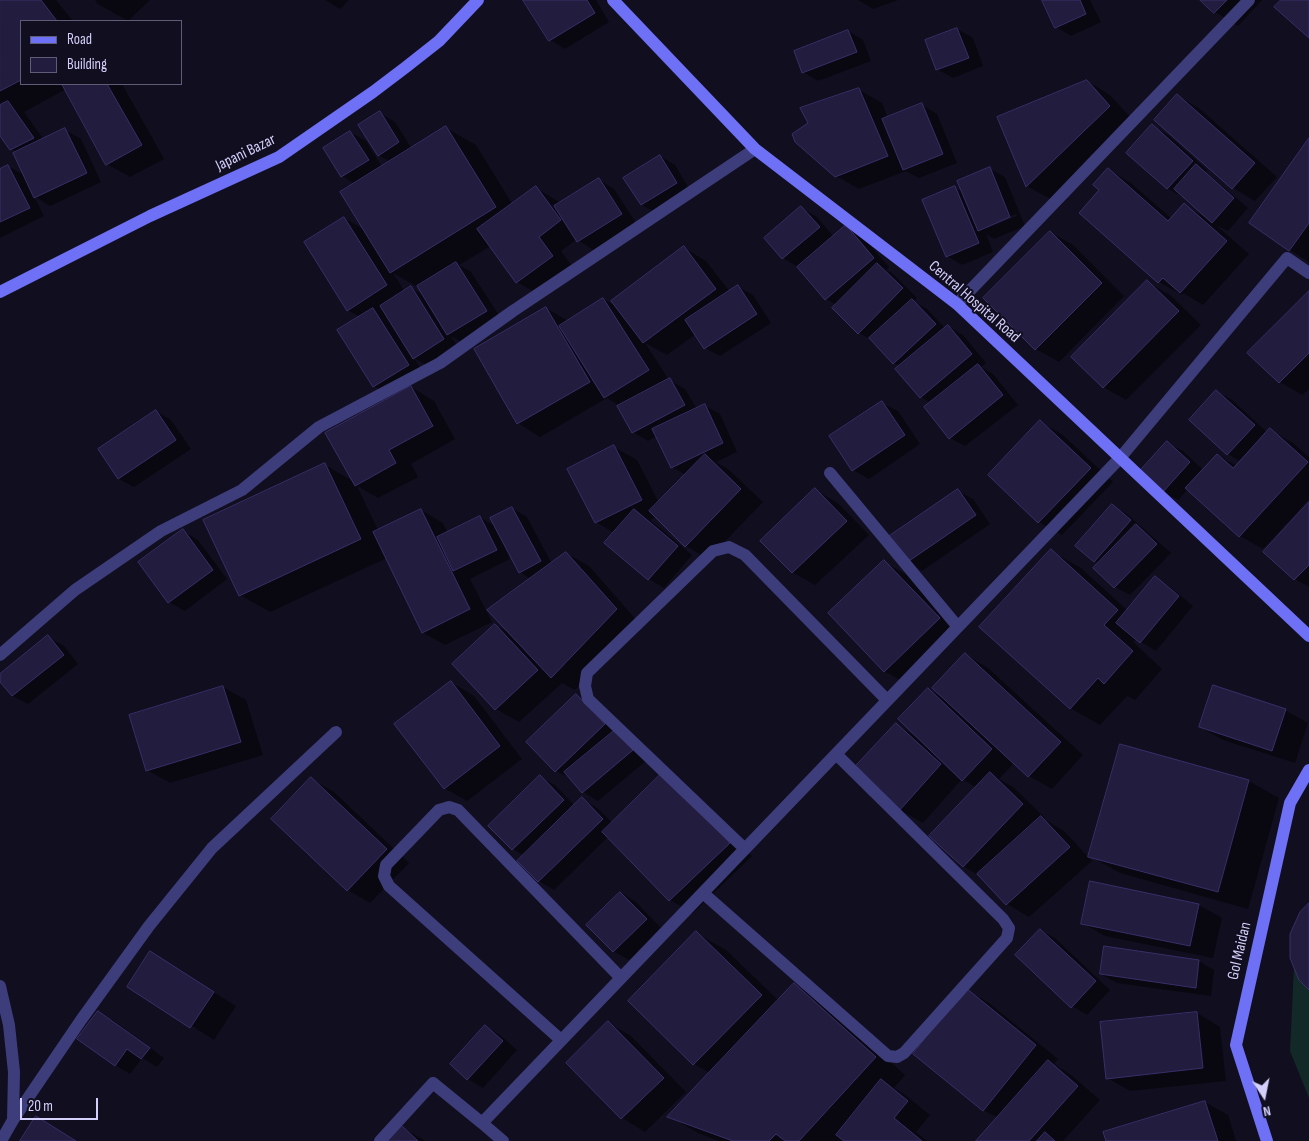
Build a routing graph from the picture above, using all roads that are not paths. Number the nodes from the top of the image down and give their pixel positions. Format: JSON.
{"nodes":[{"id":1,"x":478,"y":0,"type":"edge"},
{"id":2,"x":612,"y":0,"type":"edge"},
{"id":3,"x":1250,"y":0,"type":"edge"},
{"id":4,"x":755,"y":148,"type":"junction"},
{"id":5,"x":1309,"y":273,"type":"edge"},
{"id":6,"x":0,"y":292,"type":"edge"},
{"id":7,"x":956,"y":304,"type":"junction"},
{"id":8,"x":1120,"y":458,"type":"junction"},
{"id":9,"x":830,"y":472,"type":"dead end"},
{"id":10,"x":958,"y":627,"type":"junction"},
{"id":11,"x":1309,"y":636,"type":"edge"},
{"id":12,"x":0,"y":655,"type":"edge"},
{"id":13,"x":888,"y":700,"type":"junction"},
{"id":14,"x":336,"y":732,"type":"dead end"},
{"id":15,"x":836,"y":754,"type":"junction"},
{"id":16,"x":1309,"y":770,"type":"edge"},
{"id":17,"x":745,"y":849,"type":"junction"},
{"id":18,"x":702,"y":893,"type":"junction"},
{"id":19,"x":621,"y":978,"type":"junction"},
{"id":20,"x":0,"y":986,"type":"edge"},
{"id":21,"x":561,"y":1040,"type":"junction"},
{"id":22,"x":13,"y":1120,"type":"junction"},
{"id":23,"x":482,"y":1123,"type":"junction"},
{"id":24,"x":1,"y":1141,"type":"edge"},
{"id":25,"x":380,"y":1141,"type":"edge"},
{"id":26,"x":503,"y":1141,"type":"edge"},
{"id":27,"x":1267,"y":1141,"type":"edge"}],
"edges":[{"from":1,"to":6,"type":"street","name":"Japani Bazar"},
{"from":2,"to":4,"type":"street","name":"Central Hospital Road"},
{"from":3,"to":7,"type":"street"},
{"from":4,"to":7,"type":"street","name":"Central Hospital Road"},
{"from":4,"to":12,"type":"street"},
{"from":5,"to":8,"type":"street"},
{"from":7,"to":8,"type":"street","name":"Central Hospital Road"},
{"from":8,"to":10,"type":"street"},
{"from":8,"to":11,"type":"street","name":"Central Hospital Road"},
{"from":9,"to":10,"type":"street"},
{"from":10,"to":13,"type":"street"},
{"from":13,"to":15,"type":"street"},
{"from":13,"to":17,"type":"street"},
{"from":14,"to":22,"type":"street"},
{"from":15,"to":17,"type":"street"},
{"from":15,"to":18,"type":"street"},
{"from":16,"to":27,"type":"street","name":"Gol Maidan"},
{"from":17,"to":18,"type":"street"},
{"from":18,"to":19,"type":"street"},
{"from":19,"to":21,"type":"street"},
{"from":19,"to":21,"type":"street"},
{"from":20,"to":22,"type":"street"},
{"from":21,"to":23,"type":"street"},
{"from":22,"to":24,"type":"street"},
{"from":23,"to":25,"type":"street"},
{"from":23,"to":26,"type":"street"}]}
